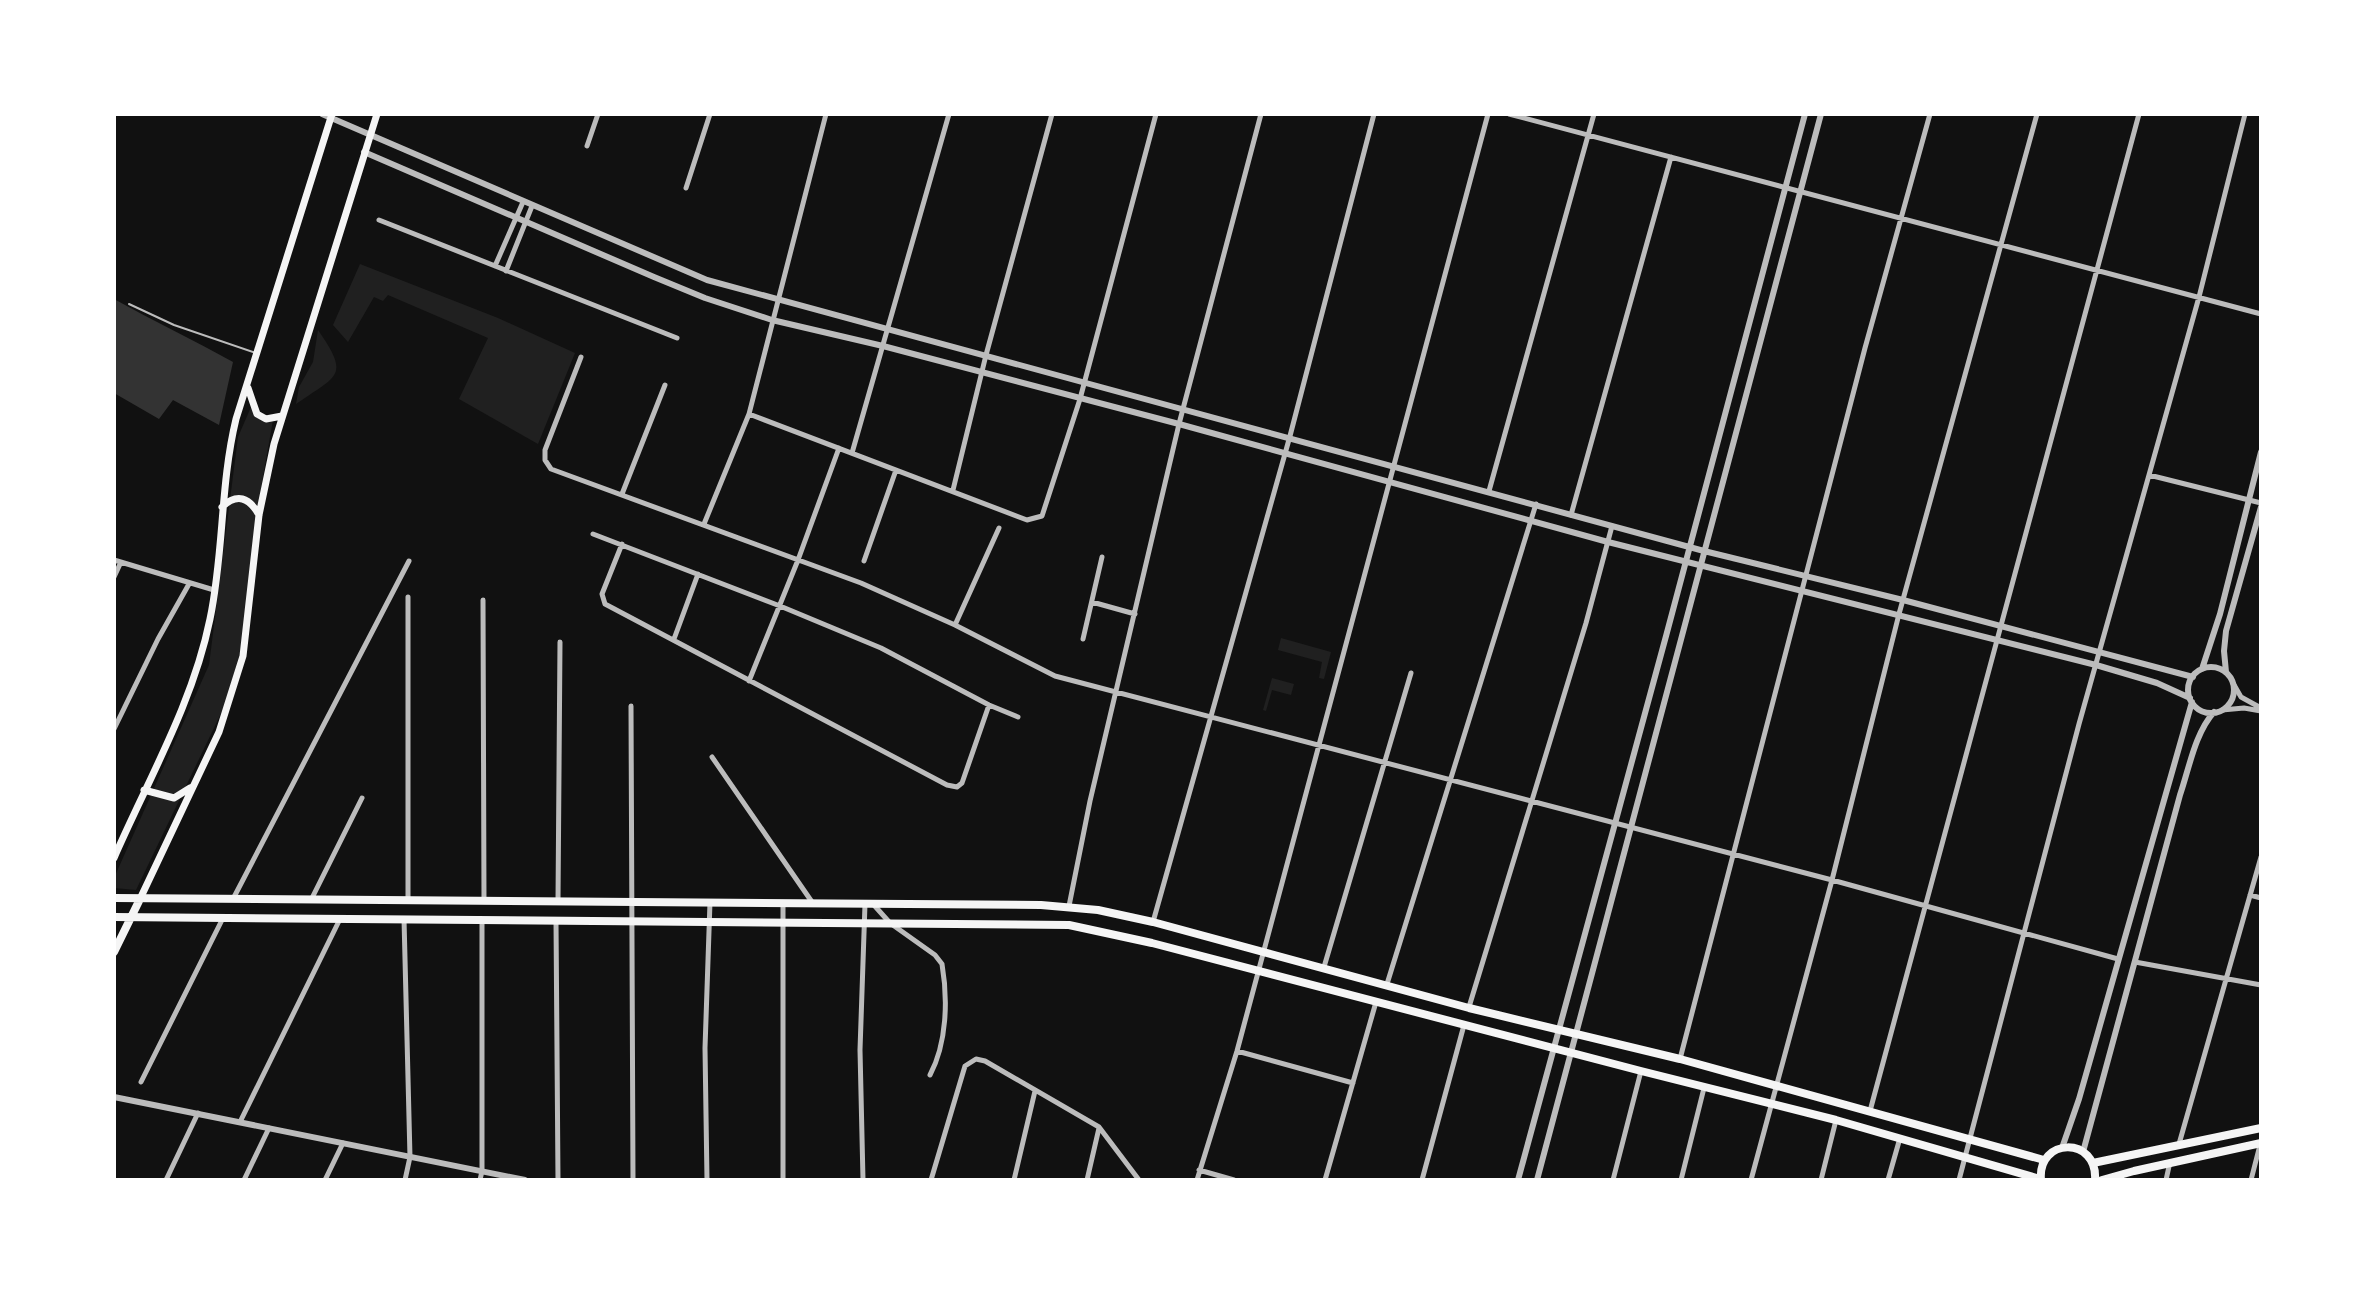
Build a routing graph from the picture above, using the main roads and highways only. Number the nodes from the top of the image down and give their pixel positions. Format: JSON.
{"nodes":[{"id":1,"x":377,"y":114,"type":"edge"},
{"id":2,"x":332,"y":116,"type":"edge"},
{"id":3,"x":247,"y":386,"type":"junction"},
{"id":4,"x":282,"y":416,"type":"junction"},
{"id":5,"x":222,"y":507,"type":"junction"},
{"id":6,"x":259,"y":515,"type":"junction"},
{"id":7,"x":197,"y":781,"type":"junction"},
{"id":8,"x":144,"y":790,"type":"junction"},
{"id":9,"x":114,"y":858,"type":"edge"},
{"id":10,"x":114,"y":898,"type":"edge"},
{"id":11,"x":140,"y":899,"type":"junction"},
{"id":12,"x":114,"y":917,"type":"edge"},
{"id":13,"x":131,"y":917,"type":"junction"},
{"id":14,"x":114,"y":952,"type":"edge"},
{"id":15,"x":2261,"y":1128,"type":"edge"},
{"id":16,"x":2261,"y":1144,"type":"edge"},
{"id":17,"x":2044,"y":1160,"type":"junction"},
{"id":18,"x":2093,"y":1163,"type":"junction"},
{"id":19,"x":2040,"y":1179,"type":"edge"},
{"id":20,"x":2095,"y":1180,"type":"edge"},
{"id":21,"x":2102,"y":1180,"type":"edge"}],
"edges":[{"from":1,"to":4,"type":"main road"},
{"from":2,"to":3,"type":"main road"},
{"from":3,"to":4,"type":"main road"},
{"from":3,"to":5,"type":"main road"},
{"from":4,"to":6,"type":"main road"},
{"from":5,"to":6,"type":"main road"},
{"from":5,"to":8,"type":"main road"},
{"from":6,"to":7,"type":"main road"},
{"from":7,"to":8,"type":"main road"},
{"from":7,"to":11,"type":"main road"},
{"from":8,"to":9,"type":"main road"},
{"from":10,"to":11,"type":"main road"},
{"from":11,"to":13,"type":"main road"},
{"from":11,"to":17,"type":"main road"},
{"from":12,"to":13,"type":"main road"},
{"from":13,"to":14,"type":"main road"},
{"from":13,"to":19,"type":"main road"},
{"from":15,"to":18,"type":"main road"},
{"from":16,"to":21,"type":"main road"},
{"from":17,"to":18,"type":"main road"},
{"from":17,"to":19,"type":"main road"},
{"from":18,"to":20,"type":"main road"}]}
